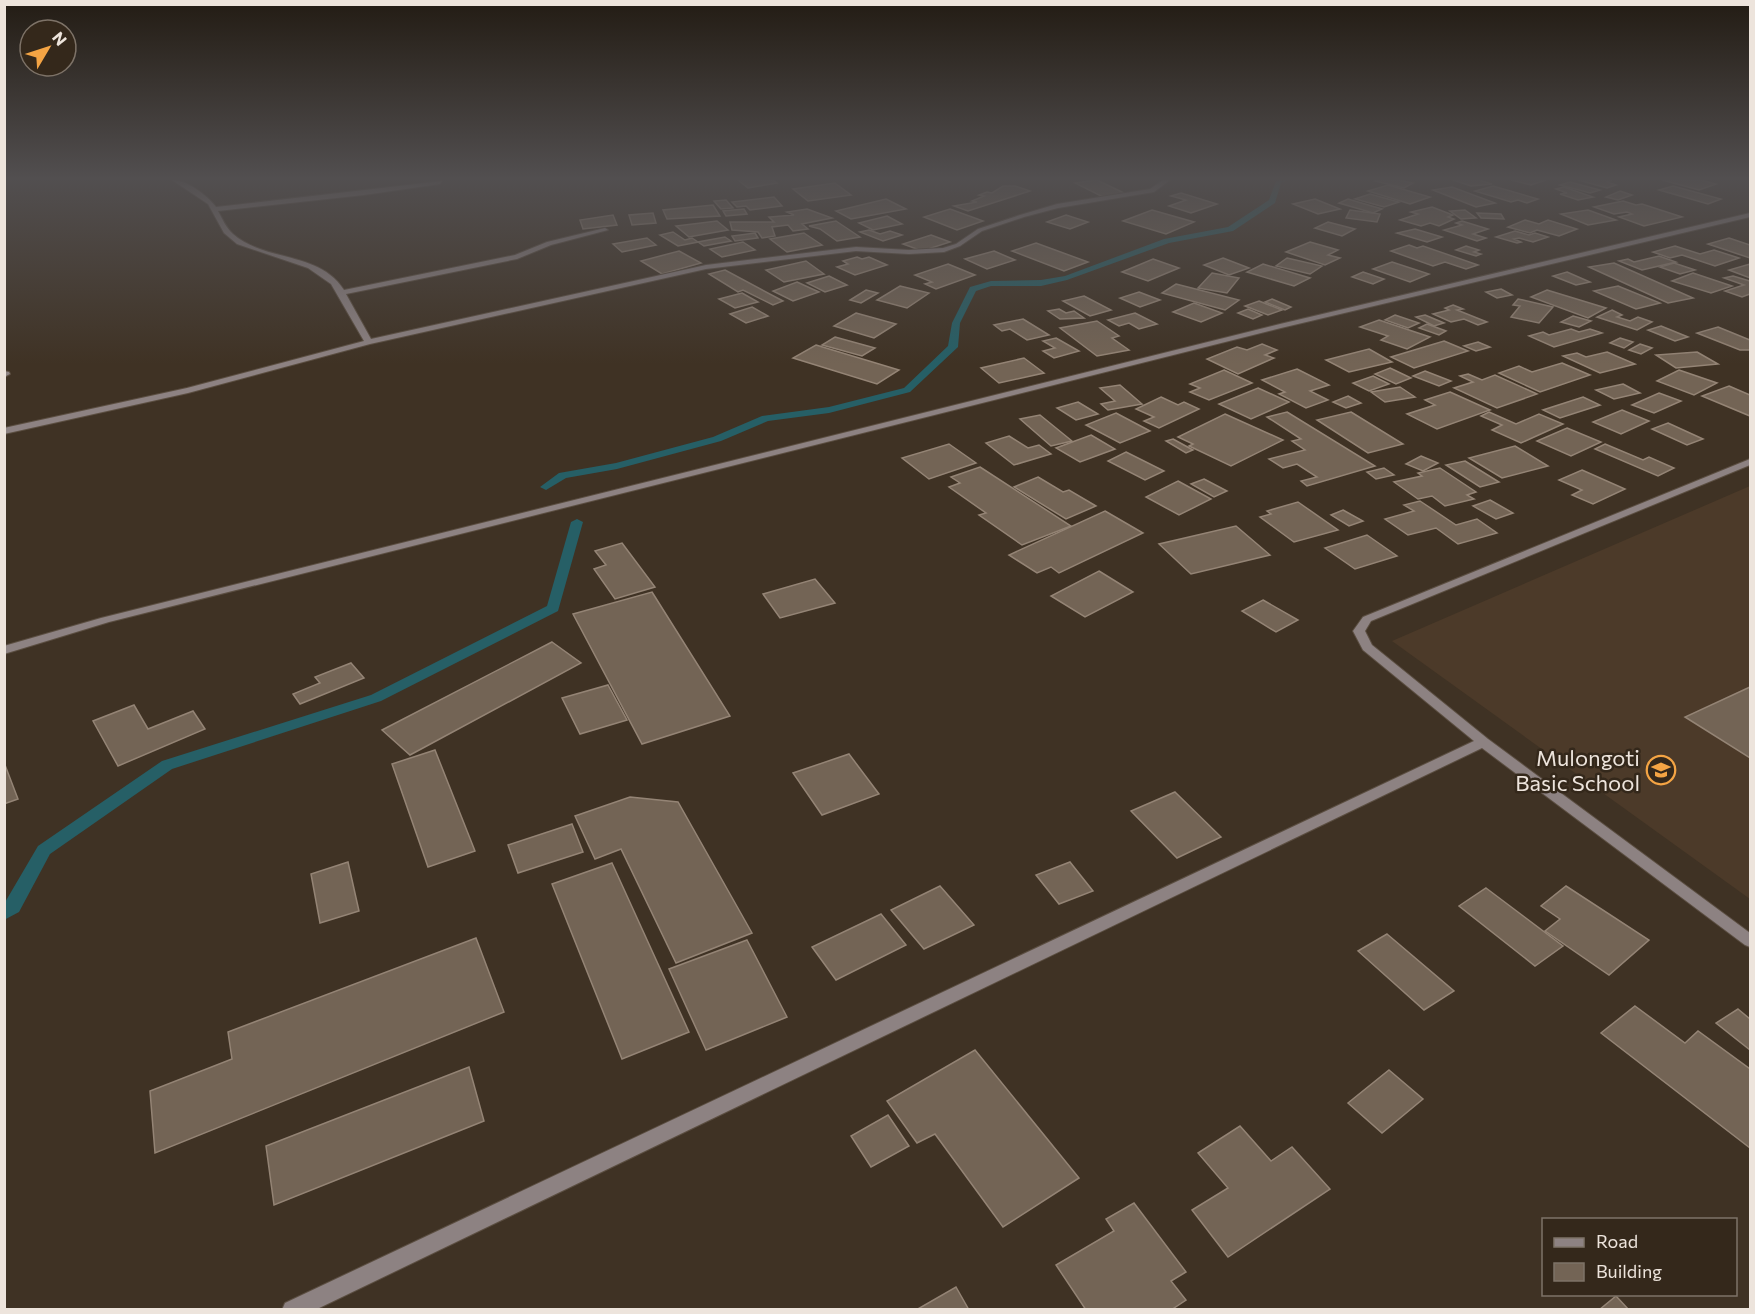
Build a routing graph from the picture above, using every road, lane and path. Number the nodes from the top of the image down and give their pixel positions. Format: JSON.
{"nodes":[{"id":1,"x":238,"y":241,"type":"edge"},
{"id":2,"x":556,"y":241,"type":"edge"},
{"id":3,"x":963,"y":241,"type":"edge"},
{"id":4,"x":1639,"y":241,"type":"edge"},
{"id":5,"x":340,"y":293,"type":"junction"},
{"id":6,"x":369,"y":342,"type":"junction"},
{"id":7,"x":4,"y":430,"type":"edge"},
{"id":8,"x":1750,"y":462,"type":"edge"},
{"id":9,"x":4,"y":650,"type":"edge"},
{"id":10,"x":1483,"y":742,"type":"junction"},
{"id":11,"x":1750,"y":940,"type":"edge"},
{"id":12,"x":292,"y":1310,"type":"edge"}],
"edges":[{"from":1,"to":5,"type":"street"},
{"from":2,"to":5,"type":"street"},
{"from":3,"to":6,"type":"street"},
{"from":4,"to":9,"type":"street"},
{"from":5,"to":6,"type":"street"},
{"from":6,"to":7,"type":"street"},
{"from":8,"to":10,"type":"street"},
{"from":10,"to":11,"type":"street"},
{"from":10,"to":12,"type":"street"}]}
